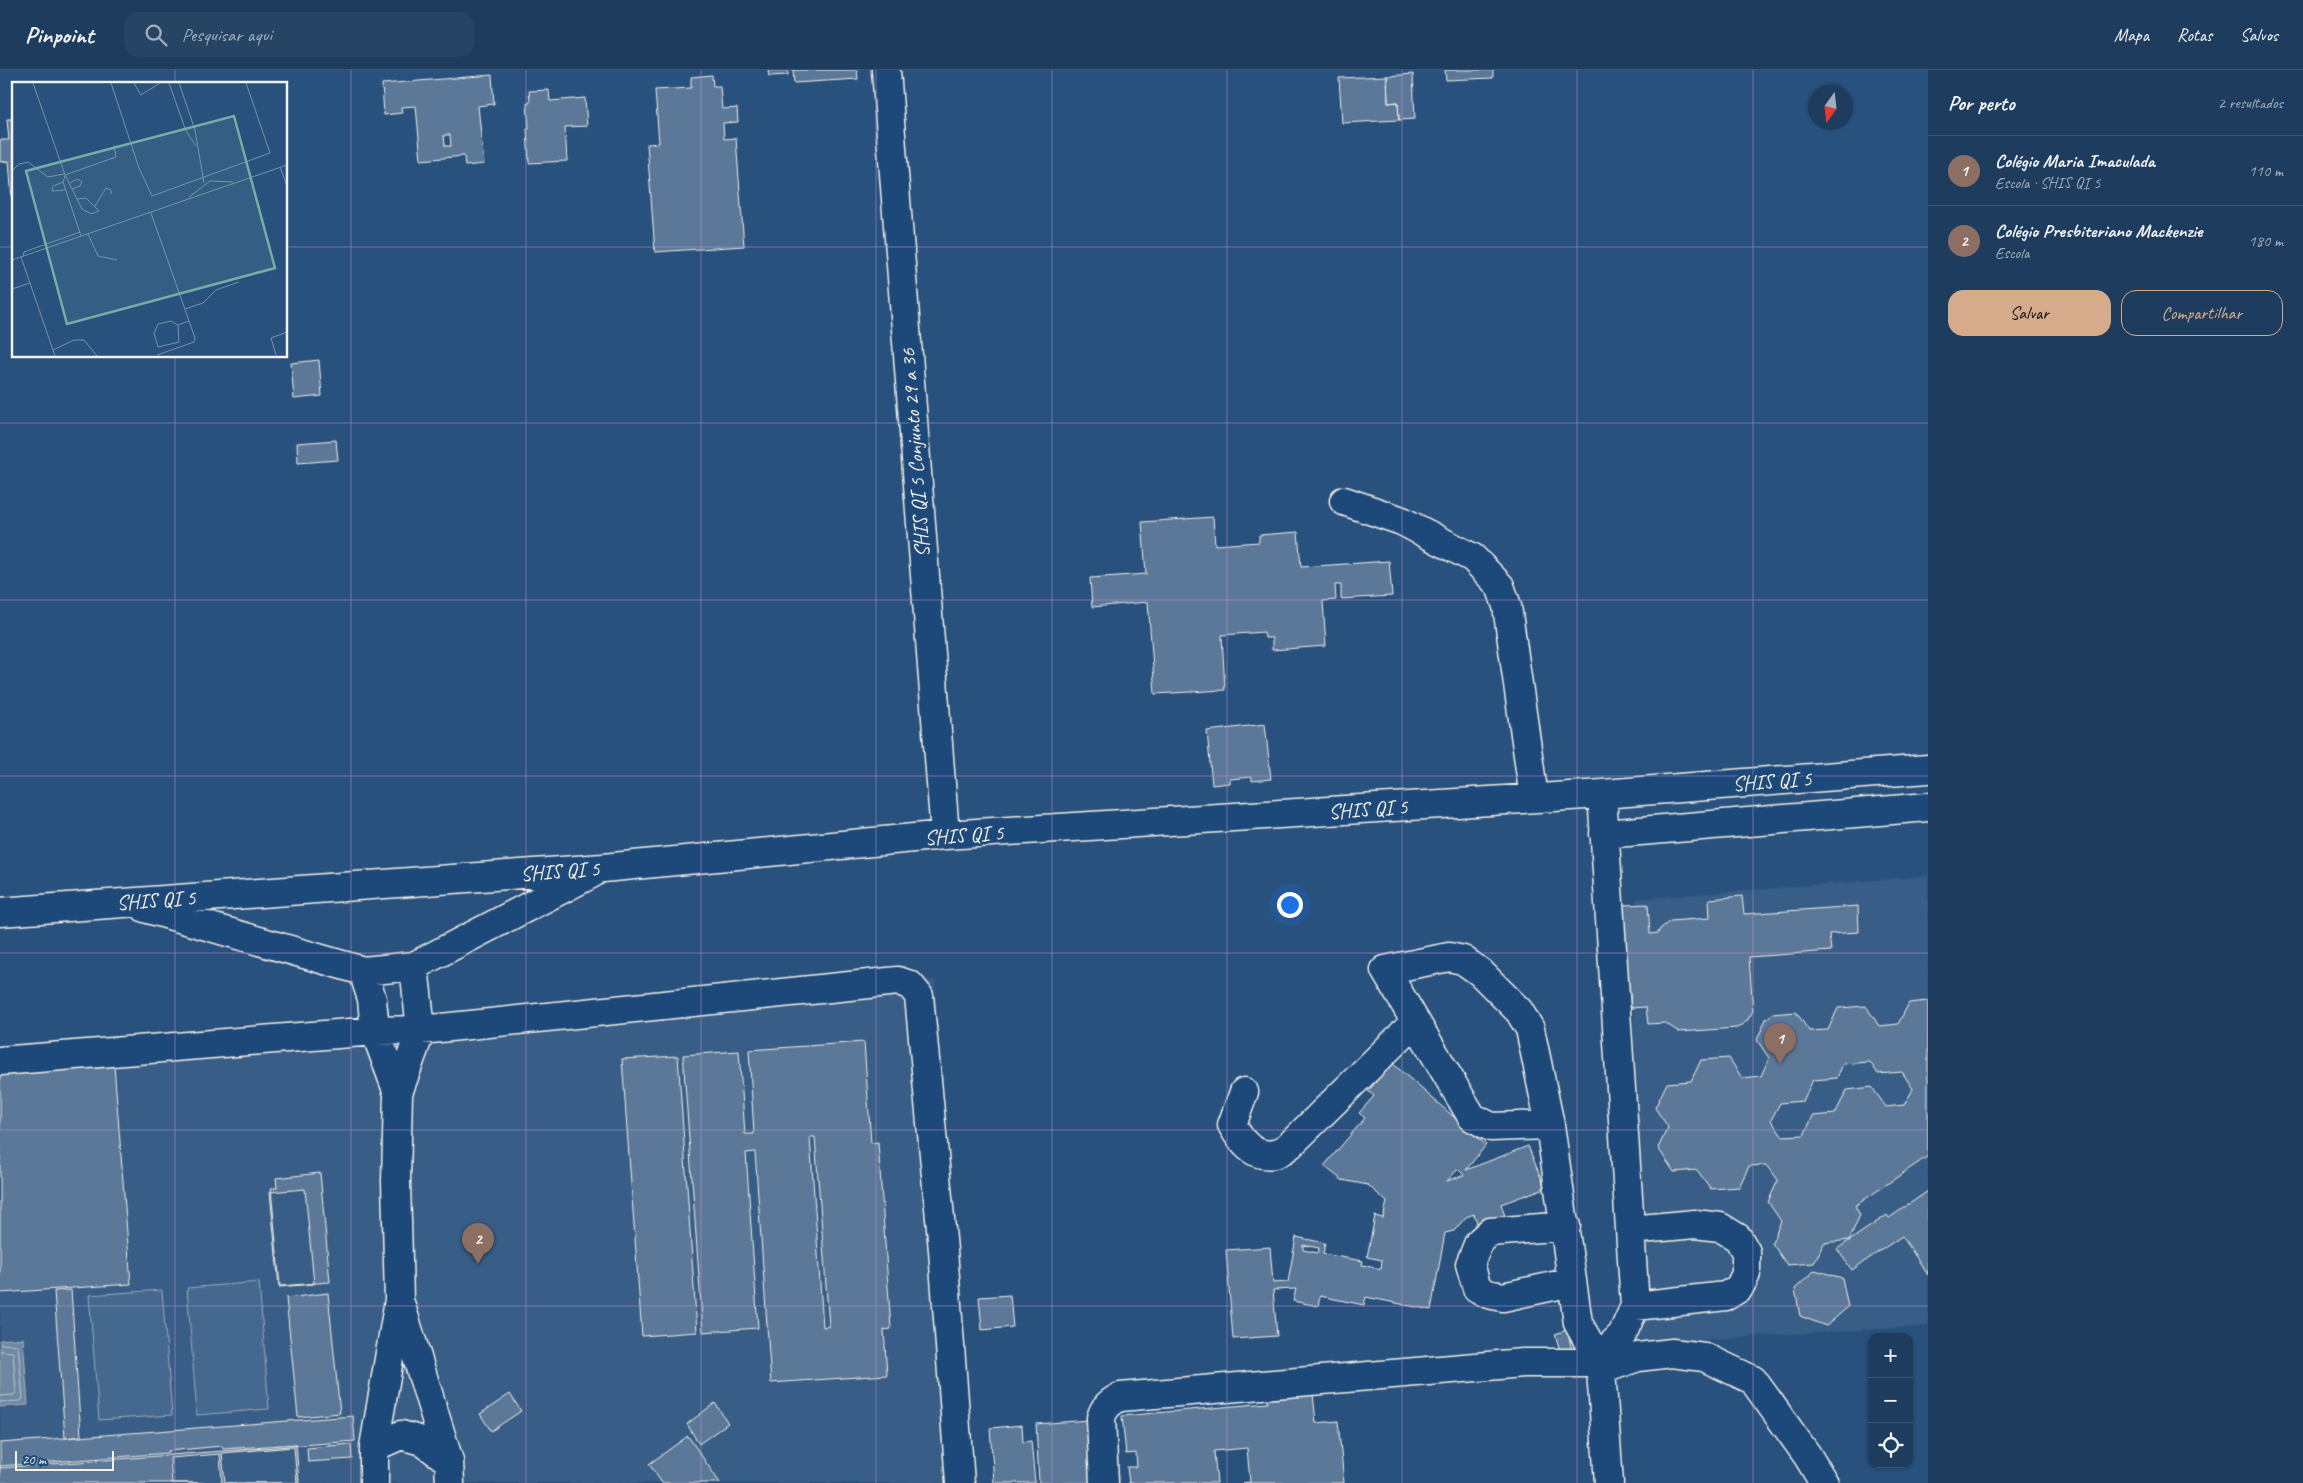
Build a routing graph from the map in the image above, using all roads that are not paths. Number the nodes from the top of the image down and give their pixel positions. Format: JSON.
{"nodes":[{"id":1,"x":886,"y":70,"type":"edge"},
{"id":2,"x":1344,"y":501,"type":"dead end"},
{"id":3,"x":1928,"y":769,"type":"edge"},
{"id":4,"x":1602,"y":794,"type":"junction"},
{"id":5,"x":1534,"y":798,"type":"junction"},
{"id":6,"x":1928,"y":807,"type":"edge"},
{"id":7,"x":1604,"y":834,"type":"junction"},
{"id":8,"x":945,"y":835,"type":"junction"},
{"id":9,"x":603,"y":868,"type":"junction"},
{"id":10,"x":127,"y":902,"type":"junction"},
{"id":11,"x":0,"y":912,"type":"edge"},
{"id":12,"x":414,"y":966,"type":"junction"},
{"id":13,"x":363,"y":971,"type":"junction"},
{"id":14,"x":1415,"y":1022,"type":"junction"},
{"id":15,"x":421,"y":1030,"type":"junction"},
{"id":16,"x":375,"y":1031,"type":"junction"},
{"id":17,"x":0,"y":1061,"type":"edge"},
{"id":18,"x":1244,"y":1092,"type":"dead end"},
{"id":19,"x":398,"y":1093,"type":"junction"},
{"id":20,"x":1550,"y":1125,"type":"junction"},
{"id":21,"x":1566,"y":1226,"type":"junction"},
{"id":22,"x":1630,"y":1230,"type":"junction"},
{"id":23,"x":1572,"y":1282,"type":"junction"},
{"id":24,"x":399,"y":1300,"type":"junction"},
{"id":25,"x":1635,"y":1306,"type":"junction"},
{"id":26,"x":1601,"y":1363,"type":"junction"},
{"id":27,"x":374,"y":1447,"type":"junction"},
{"id":28,"x":450,"y":1472,"type":"edge"},
{"id":29,"x":374,"y":1483,"type":"edge"},
{"id":30,"x":960,"y":1483,"type":"edge"},
{"id":31,"x":1104,"y":1483,"type":"edge"},
{"id":32,"x":1609,"y":1483,"type":"edge"},
{"id":33,"x":1824,"y":1483,"type":"edge"}],
"edges":[{"from":1,"to":8,"type":"street","name":"SHIS QI 5 Conjunto 29 a 36"},
{"from":2,"to":5,"type":"street"},
{"from":3,"to":4,"type":"street","name":"SHIS QI 5"},
{"from":4,"to":5,"type":"street","name":"SHIS QI 5"},
{"from":4,"to":7,"type":"street"},
{"from":5,"to":8,"type":"street","name":"SHIS QI 5"},
{"from":6,"to":7,"type":"street"},
{"from":7,"to":22,"type":"street"},
{"from":8,"to":9,"type":"street","name":"SHIS QI 5"},
{"from":9,"to":10,"type":"street","name":"SHIS QI 5"},
{"from":9,"to":12,"type":"street"},
{"from":10,"to":11,"type":"street","name":"SHIS QI 5"},
{"from":10,"to":13,"type":"street"},
{"from":12,"to":13,"type":"street"},
{"from":12,"to":15,"type":"street"},
{"from":13,"to":16,"type":"street"},
{"from":14,"to":18,"type":"street"},
{"from":14,"to":20,"type":"street"},
{"from":14,"to":20,"type":"street"},
{"from":15,"to":16,"type":"street"},
{"from":15,"to":19,"type":"street"},
{"from":15,"to":30,"type":"street"},
{"from":16,"to":17,"type":"street"},
{"from":16,"to":19,"type":"street"},
{"from":19,"to":24,"type":"street"},
{"from":20,"to":21,"type":"street"},
{"from":21,"to":23,"type":"street"},
{"from":21,"to":23,"type":"street"},
{"from":22,"to":25,"type":"street"},
{"from":22,"to":25,"type":"street"},
{"from":23,"to":26,"type":"street"},
{"from":24,"to":27,"type":"street"},
{"from":24,"to":28,"type":"street"},
{"from":25,"to":26,"type":"street"},
{"from":26,"to":31,"type":"street"},
{"from":26,"to":32,"type":"street"},
{"from":26,"to":33,"type":"street"},
{"from":27,"to":28,"type":"street"},
{"from":27,"to":29,"type":"street"}]}
